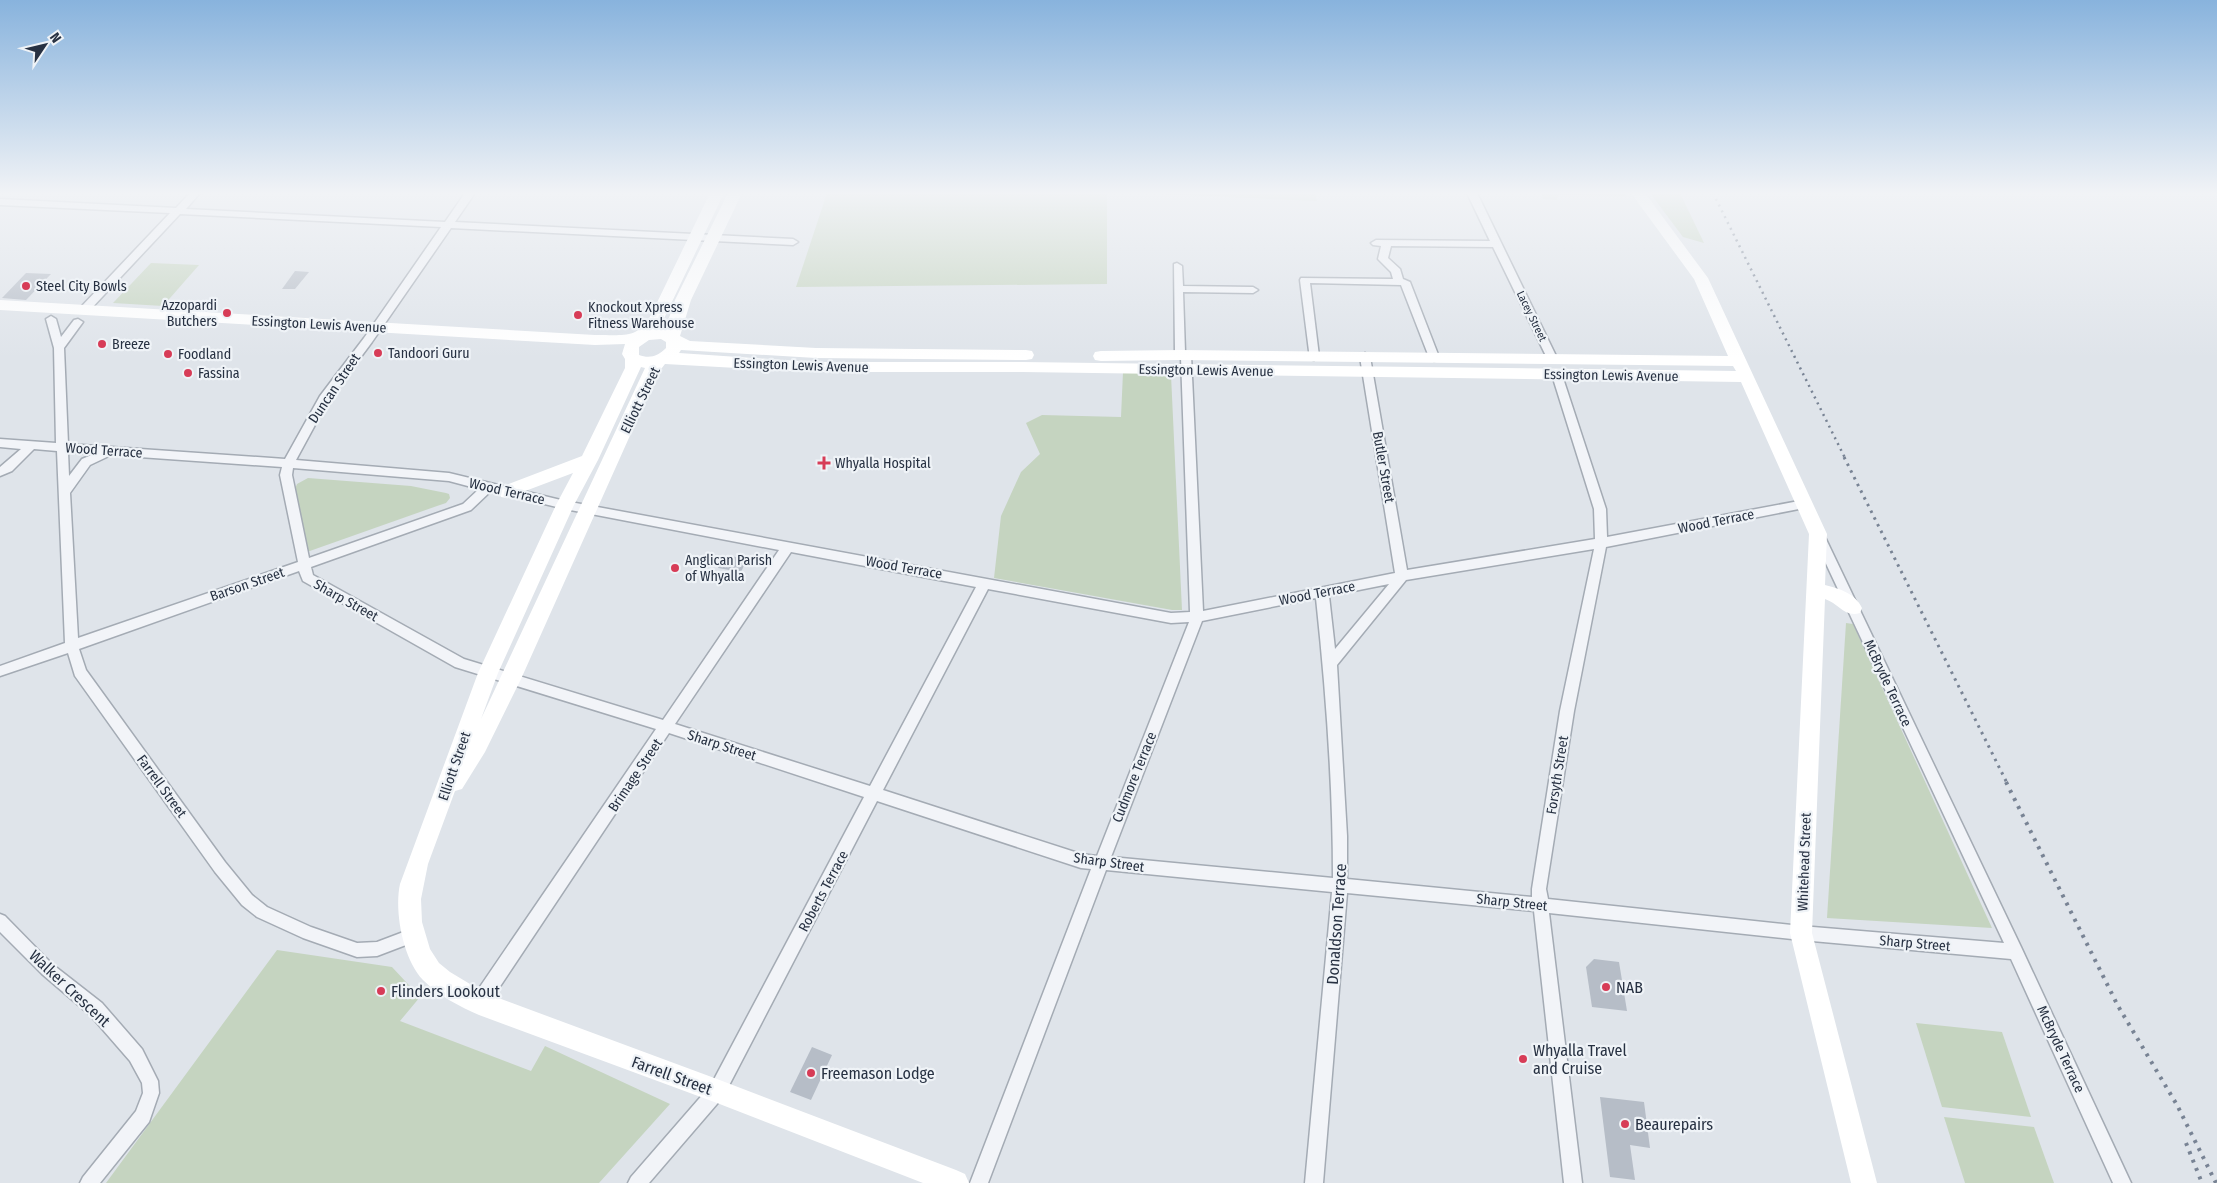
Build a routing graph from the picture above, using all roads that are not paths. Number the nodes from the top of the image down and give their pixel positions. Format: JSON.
{"nodes":[{"id":1,"x":144,"y":248,"type":"edge"},
{"id":2,"x":431,"y":248,"type":"edge"},
{"id":3,"x":691,"y":248,"type":"edge"},
{"id":4,"x":709,"y":248,"type":"edge"},
{"id":5,"x":1385,"y":248,"type":"edge"},
{"id":6,"x":1498,"y":248,"type":"edge"},
{"id":7,"x":1679,"y":248,"type":"edge"},
{"id":8,"x":1177,"y":266,"type":"dead end"},
{"id":9,"x":1398,"y":281,"type":"junction"},
{"id":10,"x":1178,"y":289,"type":"junction"},
{"id":11,"x":1253,"y":290,"type":"dead end"},
{"id":12,"x":0,"y":306,"type":"edge"},
{"id":13,"x":81,"y":316,"type":"junction"},
{"id":14,"x":0,"y":317,"type":"edge"},
{"id":15,"x":51,"y":319,"type":"junction"},
{"id":16,"x":372,"y":334,"type":"junction"},
{"id":17,"x":640,"y":338,"type":"junction"},
{"id":18,"x":672,"y":339,"type":"junction"},
{"id":19,"x":59,"y":348,"type":"junction"},
{"id":20,"x":632,"y":356,"type":"junction"},
{"id":21,"x":1314,"y":356,"type":"junction"},
{"id":22,"x":1365,"y":357,"type":"junction"},
{"id":23,"x":1434,"y":358,"type":"junction"},
{"id":24,"x":1552,"y":358,"type":"junction"},
{"id":25,"x":662,"y":359,"type":"junction"},
{"id":26,"x":1184,"y":360,"type":"junction"},
{"id":27,"x":1739,"y":361,"type":"junction"},
{"id":28,"x":1368,"y":374,"type":"junction"},
{"id":29,"x":1557,"y":375,"type":"junction"},
{"id":30,"x":1746,"y":377,"type":"junction"},
{"id":31,"x":0,"y":443,"type":"edge"},
{"id":32,"x":33,"y":444,"type":"junction"},
{"id":33,"x":63,"y":447,"type":"junction"},
{"id":34,"x":112,"y":450,"type":"junction"},
{"id":35,"x":589,"y":460,"type":"junction"},
{"id":36,"x":288,"y":463,"type":"junction"},
{"id":37,"x":0,"y":472,"type":"edge"},
{"id":38,"x":488,"y":487,"type":"junction"},
{"id":39,"x":65,"y":491,"type":"junction"},
{"id":40,"x":508,"y":492,"type":"junction"},
{"id":41,"x":1804,"y":504,"type":"junction"},
{"id":42,"x":565,"y":505,"type":"junction"},
{"id":43,"x":589,"y":509,"type":"junction"},
{"id":44,"x":1818,"y":534,"type":"junction"},
{"id":45,"x":1601,"y":542,"type":"junction"},
{"id":46,"x":788,"y":546,"type":"junction"},
{"id":47,"x":304,"y":564,"type":"junction"},
{"id":48,"x":1402,"y":576,"type":"junction"},
{"id":49,"x":985,"y":582,"type":"junction"},
{"id":50,"x":1815,"y":589,"type":"junction"},
{"id":51,"x":1322,"y":592,"type":"junction"},
{"id":52,"x":1853,"y":608,"type":"junction"},
{"id":53,"x":1198,"y":617,"type":"junction"},
{"id":54,"x":72,"y":646,"type":"junction"},
{"id":55,"x":1330,"y":664,"type":"junction"},
{"id":56,"x":0,"y":671,"type":"edge"},
{"id":57,"x":488,"y":673,"type":"junction"},
{"id":58,"x":511,"y":680,"type":"junction"},
{"id":59,"x":667,"y":727,"type":"junction"},
{"id":60,"x":874,"y":794,"type":"junction"},
{"id":61,"x":439,"y":806,"type":"junction"},
{"id":62,"x":1100,"y":862,"type":"junction"},
{"id":63,"x":1340,"y":886,"type":"junction"},
{"id":64,"x":1541,"y":905,"type":"junction"},
{"id":65,"x":0,"y":922,"type":"edge"},
{"id":66,"x":1801,"y":933,"type":"junction"},
{"id":67,"x":414,"y":935,"type":"junction"},
{"id":68,"x":2016,"y":952,"type":"junction"},
{"id":69,"x":479,"y":1003,"type":"junction"},
{"id":70,"x":717,"y":1091,"type":"junction"},
{"id":71,"x":89,"y":1183,"type":"edge"},
{"id":72,"x":637,"y":1183,"type":"edge"},
{"id":73,"x":956,"y":1183,"type":"edge"},
{"id":74,"x":978,"y":1183,"type":"edge"},
{"id":75,"x":1314,"y":1183,"type":"edge"},
{"id":76,"x":1573,"y":1183,"type":"edge"},
{"id":77,"x":1864,"y":1183,"type":"edge"},
{"id":78,"x":2122,"y":1183,"type":"edge"}],
"edges":[{"from":1,"to":13,"type":"street"},
{"from":2,"to":16,"type":"street","name":"Duncan Street"},
{"from":3,"to":17,"type":"street"},
{"from":4,"to":18,"type":"street"},
{"from":5,"to":9,"type":"street"},
{"from":6,"to":24,"type":"street","name":"Lacey Street"},
{"from":7,"to":27,"type":"main road","name":"McBryde Terrace"},
{"from":8,"to":10,"type":"street","name":"Cudmore Terrace"},
{"from":9,"to":21,"type":"street"},
{"from":9,"to":23,"type":"street"},
{"from":10,"to":11,"type":"street"},
{"from":10,"to":26,"type":"street","name":"Cudmore Terrace"},
{"from":12,"to":13,"type":"main road","name":"Essington Lewis Avenue"},
{"from":13,"to":15,"type":"street","name":"Essington Lewis Avenue"},
{"from":13,"to":16,"type":"street","name":"Essington Lewis Avenue"},
{"from":13,"to":19,"type":"street"},
{"from":14,"to":15,"type":"street","name":"Essington Lewis Avenue"},
{"from":15,"to":19,"type":"street","name":"Farrell Street"},
{"from":16,"to":17,"type":"main road","name":"Essington Lewis Avenue"},
{"from":16,"to":20,"type":"street","name":"Essington Lewis Avenue"},
{"from":16,"to":36,"type":"street","name":"Duncan Street"},
{"from":17,"to":18,"type":"street"},
{"from":17,"to":20,"type":"street"},
{"from":18,"to":25,"type":"street"},
{"from":18,"to":26,"type":"street","name":"Essington Lewis Avenue"},
{"from":19,"to":33,"type":"street","name":"Farrell Street"},
{"from":20,"to":25,"type":"street"},
{"from":20,"to":35,"type":"street","name":"Elliott Street"},
{"from":21,"to":22,"type":"street","name":"Essington Lewis Avenue"},
{"from":21,"to":26,"type":"street","name":"Essington Lewis Avenue"},
{"from":22,"to":23,"type":"street","name":"Essington Lewis Avenue"},
{"from":22,"to":28,"type":"street","name":"Butler Street"},
{"from":23,"to":24,"type":"street","name":"Essington Lewis Avenue"},
{"from":24,"to":27,"type":"street","name":"Essington Lewis Avenue"},
{"from":24,"to":29,"type":"street"},
{"from":25,"to":26,"type":"street","name":"Essington Lewis Avenue"},
{"from":25,"to":43,"type":"street","name":"Elliott Street"},
{"from":26,"to":28,"type":"street","name":"Essington Lewis Avenue"},
{"from":26,"to":53,"type":"street","name":"Cudmore Terrace"},
{"from":27,"to":30,"type":"main road","name":"McBryde Terrace"},
{"from":28,"to":29,"type":"street","name":"Essington Lewis Avenue"},
{"from":28,"to":48,"type":"street","name":"Butler Street"},
{"from":29,"to":30,"type":"street","name":"Essington Lewis Avenue"},
{"from":29,"to":45,"type":"street","name":"Forsyth Street"},
{"from":30,"to":41,"type":"main road","name":"McBryde Terrace"},
{"from":31,"to":32,"type":"street","name":"Wood Terrace"},
{"from":32,"to":33,"type":"street","name":"Wood Terrace"},
{"from":32,"to":37,"type":"street"},
{"from":33,"to":34,"type":"street","name":"Wood Terrace"},
{"from":33,"to":39,"type":"street","name":"Farrell Street"},
{"from":34,"to":36,"type":"street","name":"Wood Terrace"},
{"from":34,"to":39,"type":"street"},
{"from":35,"to":40,"type":"street"},
{"from":35,"to":42,"type":"street","name":"Elliott Street"},
{"from":36,"to":38,"type":"street","name":"Wood Terrace"},
{"from":36,"to":47,"type":"street","name":"Sharp Street"},
{"from":38,"to":40,"type":"street","name":"Wood Terrace"},
{"from":38,"to":47,"type":"street","name":"Barson Street"},
{"from":39,"to":54,"type":"street","name":"Farrell Street"},
{"from":40,"to":42,"type":"street","name":"Wood Terrace"},
{"from":41,"to":44,"type":"street","name":"McBryde Terrace"},
{"from":41,"to":45,"type":"street","name":"Wood Terrace"},
{"from":42,"to":43,"type":"street","name":"Wood Terrace"},
{"from":42,"to":57,"type":"street","name":"Elliott Street"},
{"from":43,"to":46,"type":"street","name":"Wood Terrace"},
{"from":43,"to":58,"type":"street","name":"Elliott Street"},
{"from":44,"to":50,"type":"street","name":"Whitehead Street"},
{"from":44,"to":52,"type":"street","name":"McBryde Terrace"},
{"from":45,"to":48,"type":"street","name":"Wood Terrace"},
{"from":45,"to":64,"type":"street","name":"Forsyth Street"},
{"from":46,"to":49,"type":"street","name":"Wood Terrace"},
{"from":46,"to":59,"type":"street","name":"Brimage Street"},
{"from":47,"to":54,"type":"street","name":"Barson Street"},
{"from":47,"to":57,"type":"street","name":"Sharp Street"},
{"from":48,"to":51,"type":"street","name":"Wood Terrace"},
{"from":48,"to":55,"type":"street"},
{"from":49,"to":53,"type":"street","name":"Wood Terrace"},
{"from":49,"to":60,"type":"street","name":"Roberts Terrace"},
{"from":50,"to":52,"type":"street"},
{"from":50,"to":66,"type":"street","name":"Whitehead Street"},
{"from":51,"to":53,"type":"street","name":"Wood Terrace"},
{"from":51,"to":55,"type":"street","name":"Donaldson Terrace"},
{"from":52,"to":68,"type":"street","name":"McBryde Terrace"},
{"from":53,"to":62,"type":"street","name":"Cudmore Terrace"},
{"from":54,"to":56,"type":"street","name":"Barson Street"},
{"from":54,"to":67,"type":"street","name":"Farrell Street"},
{"from":55,"to":63,"type":"street","name":"Donaldson Terrace"},
{"from":57,"to":58,"type":"street","name":"Sharp Street"},
{"from":57,"to":61,"type":"street","name":"Elliott Street"},
{"from":58,"to":59,"type":"street","name":"Sharp Street"},
{"from":58,"to":61,"type":"main road","name":"Elliott Street"},
{"from":59,"to":60,"type":"street","name":"Sharp Street"},
{"from":59,"to":69,"type":"street","name":"Brimage Street"},
{"from":60,"to":62,"type":"street","name":"Sharp Street"},
{"from":60,"to":70,"type":"street","name":"Roberts Terrace"},
{"from":61,"to":67,"type":"street","name":"Farrell Street"},
{"from":62,"to":63,"type":"street","name":"Sharp Street"},
{"from":62,"to":74,"type":"street","name":"Cudmore Terrace"},
{"from":63,"to":64,"type":"street","name":"Sharp Street"},
{"from":63,"to":75,"type":"street","name":"Donaldson Terrace"},
{"from":64,"to":66,"type":"street","name":"Sharp Street"},
{"from":64,"to":76,"type":"street","name":"Forsyth Street"},
{"from":65,"to":71,"type":"street","name":"Walker Crescent"},
{"from":66,"to":68,"type":"street","name":"Sharp Street"},
{"from":66,"to":77,"type":"street","name":"Whitehead Street"},
{"from":67,"to":69,"type":"street","name":"Farrell Street"},
{"from":68,"to":78,"type":"street","name":"McBryde Terrace"},
{"from":69,"to":70,"type":"street","name":"Farrell Street"},
{"from":70,"to":72,"type":"street","name":"Roberts Terrace"},
{"from":70,"to":73,"type":"street","name":"Farrell Street"}]}
